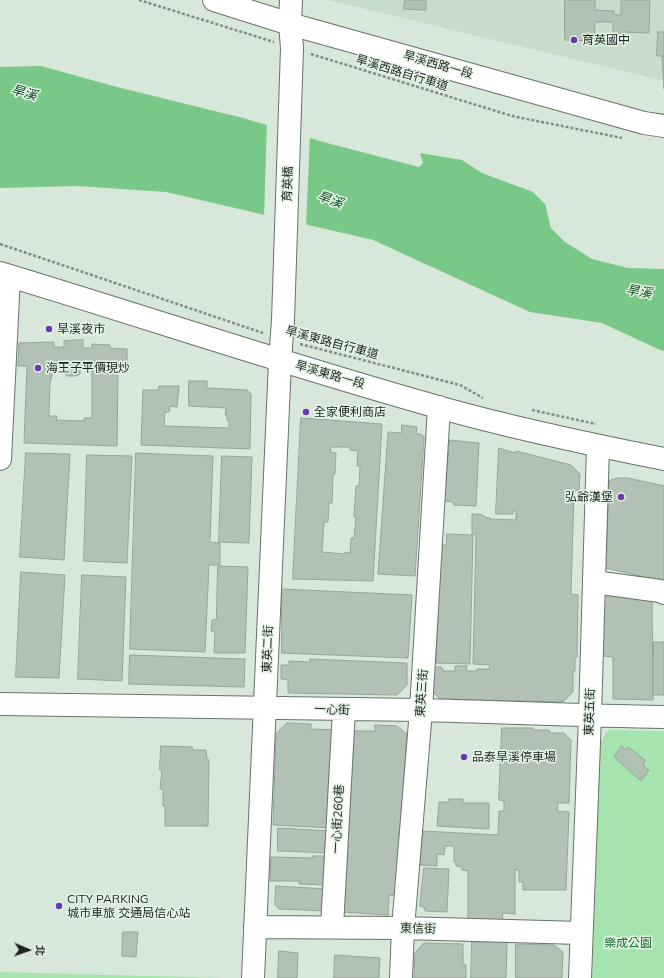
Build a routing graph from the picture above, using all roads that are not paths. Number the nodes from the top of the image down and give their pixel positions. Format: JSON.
{"nodes":[{"id":1,"x":214,"y":0,"type":"edge"},
{"id":2,"x":291,"y":0,"type":"edge"},
{"id":3,"x":290,"y":24,"type":"junction"},
{"id":4,"x":664,"y":126,"type":"edge"},
{"id":5,"x":5,"y":275,"type":"edge"},
{"id":6,"x":282,"y":330,"type":"joint"},
{"id":7,"x":280,"y":361,"type":"junction"},
{"id":8,"x":439,"y":407,"type":"junction"},
{"id":9,"x":600,"y":436,"type":"junction"},
{"id":10,"x":0,"y":459,"type":"edge"},
{"id":11,"x":664,"y":459,"type":"edge"},
{"id":12,"x":594,"y":582,"type":"junction"},
{"id":13,"x":664,"y":593,"type":"edge"},
{"id":14,"x":0,"y":704,"type":"edge"},
{"id":15,"x":265,"y":707,"type":"junction"},
{"id":16,"x":344,"y":710,"type":"junction"},
{"id":17,"x":421,"y":710,"type":"junction"},
{"id":18,"x":590,"y":716,"type":"junction"},
{"id":19,"x":664,"y":717,"type":"edge"},
{"id":20,"x":255,"y":926,"type":"junction"},
{"id":21,"x":332,"y":928,"type":"junction"},
{"id":22,"x":403,"y":928,"type":"junction"},
{"id":23,"x":580,"y":933,"type":"junction"},
{"id":24,"x":253,"y":978,"type":"edge"},
{"id":25,"x":401,"y":978,"type":"edge"},
{"id":26,"x":580,"y":978,"type":"edge"}],
"edges":[{"from":1,"to":3,"type":"street","name":"旱溪西路一段"},
{"from":2,"to":3,"type":"street"},
{"from":3,"to":4,"type":"street","name":"旱溪西路一段"},
{"from":3,"to":6,"type":"street","name":"育英橋"},
{"from":5,"to":7,"type":"street","name":"旱溪東路一段"},
{"from":5,"to":10,"type":"street"},
{"from":6,"to":7,"type":"street","name":"東英二街"},
{"from":7,"to":8,"type":"street","name":"旱溪東路一段"},
{"from":7,"to":15,"type":"street","name":"東英二街"},
{"from":8,"to":9,"type":"street","name":"旱溪東路一段"},
{"from":8,"to":17,"type":"street","name":"東英三街"},
{"from":9,"to":11,"type":"street","name":"旱溪東路一段"},
{"from":9,"to":12,"type":"street","name":"東英五街"},
{"from":12,"to":13,"type":"street"},
{"from":12,"to":18,"type":"street","name":"東英五街"},
{"from":14,"to":15,"type":"street","name":"一心街"},
{"from":15,"to":16,"type":"street","name":"一心街"},
{"from":15,"to":20,"type":"street","name":"東英二街"},
{"from":16,"to":17,"type":"street","name":"一心街"},
{"from":16,"to":21,"type":"street","name":"一心街260巷"},
{"from":17,"to":18,"type":"street","name":"一心街"},
{"from":17,"to":22,"type":"street","name":"東英三街"},
{"from":18,"to":19,"type":"street","name":"一心街"},
{"from":18,"to":23,"type":"street","name":"東英五街"},
{"from":20,"to":21,"type":"street","name":"東信街"},
{"from":20,"to":24,"type":"street","name":"東英二街"},
{"from":21,"to":22,"type":"street","name":"東信街"},
{"from":22,"to":23,"type":"street","name":"東信街"},
{"from":22,"to":25,"type":"street","name":"東英三街"},
{"from":23,"to":26,"type":"street","name":"東英五街"}]}
